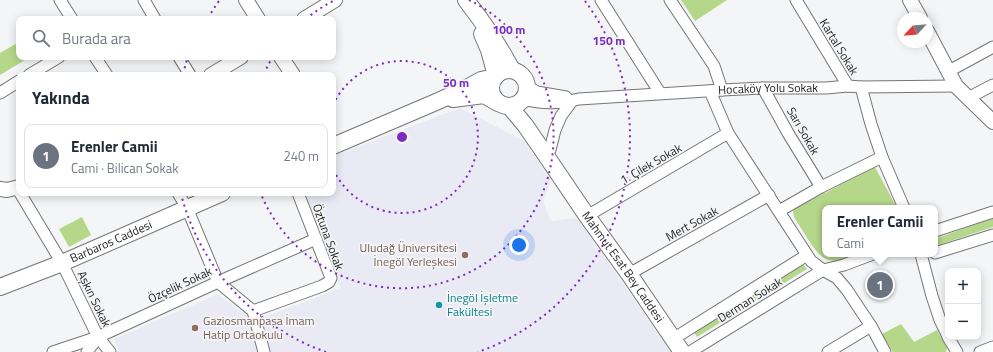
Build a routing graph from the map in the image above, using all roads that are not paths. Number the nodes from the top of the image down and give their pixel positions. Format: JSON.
{"nodes":[{"id":1,"x":60,"y":0,"type":"edge"},
{"id":2,"x":144,"y":0,"type":"edge"},
{"id":3,"x":246,"y":0,"type":"edge"},
{"id":4,"x":335,"y":0,"type":"edge"},
{"id":5,"x":466,"y":0,"type":"edge"},
{"id":6,"x":601,"y":0,"type":"edge"},
{"id":7,"x":670,"y":0,"type":"edge"},
{"id":8,"x":796,"y":0,"type":"edge"},
{"id":9,"x":910,"y":0,"type":"edge"},
{"id":10,"x":917,"y":12,"type":"edge"},
{"id":11,"x":70,"y":16,"type":"edge"},
{"id":12,"x":154,"y":16,"type":"edge"},
{"id":13,"x":256,"y":16,"type":"edge"},
{"id":14,"x":309,"y":16,"type":"edge"},
{"id":15,"x":933,"y":42,"type":"edge"},
{"id":16,"x":993,"y":47,"type":"edge"},
{"id":17,"x":54,"y":60,"type":"edge"},
{"id":18,"x":97,"y":60,"type":"edge"},
{"id":19,"x":181,"y":60,"type":"edge"},
{"id":20,"x":236,"y":60,"type":"edge"},
{"id":21,"x":283,"y":60,"type":"edge"},
{"id":22,"x":512,"y":70,"type":"junction"},
{"id":23,"x":949,"y":71,"type":"junction"},
{"id":24,"x":34,"y":72,"type":"edge"},
{"id":25,"x":105,"y":72,"type":"edge"},
{"id":26,"x":188,"y":72,"type":"edge"},
{"id":27,"x":216,"y":72,"type":"edge"},
{"id":28,"x":291,"y":72,"type":"edge"},
{"id":29,"x":496,"y":76,"type":"junction"},
{"id":30,"x":16,"y":83,"type":"edge"},
{"id":31,"x":993,"y":85,"type":"edge"},
{"id":32,"x":848,"y":86,"type":"junction"},
{"id":33,"x":956,"y":86,"type":"junction"},
{"id":34,"x":861,"y":87,"type":"junction"},
{"id":35,"x":763,"y":88,"type":"junction"},
{"id":36,"x":722,"y":90,"type":"junction"},
{"id":37,"x":710,"y":91,"type":"junction"},
{"id":38,"x":0,"y":93,"type":"edge"},
{"id":39,"x":660,"y":94,"type":"junction"},
{"id":40,"x":968,"y":98,"type":"junction"},
{"id":41,"x":516,"y":99,"type":"junction"},
{"id":42,"x":575,"y":100,"type":"junction"},
{"id":43,"x":436,"y":102,"type":"junction"},
{"id":44,"x":993,"y":122,"type":"edge"},
{"id":45,"x":728,"y":133,"type":"junction"},
{"id":46,"x":336,"y":142,"type":"edge"},
{"id":47,"x":550,"y":150,"type":"junction"},
{"id":48,"x":882,"y":157,"type":"junction"},
{"id":49,"x":564,"y":183,"type":"junction"},
{"id":50,"x":821,"y":187,"type":"junction"},
{"id":51,"x":0,"y":189,"type":"edge"},
{"id":52,"x":16,"y":190,"type":"edge"},
{"id":53,"x":769,"y":195,"type":"junction"},
{"id":54,"x":23,"y":196,"type":"edge"},
{"id":55,"x":180,"y":196,"type":"edge"},
{"id":56,"x":215,"y":196,"type":"edge"},
{"id":57,"x":299,"y":196,"type":"edge"},
{"id":58,"x":903,"y":205,"type":"edge"},
{"id":59,"x":186,"y":208,"type":"junction"},
{"id":60,"x":779,"y":211,"type":"junction"},
{"id":61,"x":993,"y":212,"type":"edge"},
{"id":62,"x":586,"y":216,"type":"junction"},
{"id":63,"x":938,"y":230,"type":"edge"},
{"id":64,"x":993,"y":234,"type":"edge"},
{"id":65,"x":316,"y":239,"type":"junction"},
{"id":66,"x":938,"y":252,"type":"edge"},
{"id":67,"x":807,"y":255,"type":"junction"},
{"id":68,"x":864,"y":257,"type":"edge"},
{"id":69,"x":925,"y":257,"type":"edge"},
{"id":70,"x":62,"y":263,"type":"junction"},
{"id":71,"x":823,"y":270,"type":"junction"},
{"id":72,"x":628,"y":274,"type":"junction"},
{"id":73,"x":218,"y":282,"type":"junction"},
{"id":74,"x":0,"y":288,"type":"edge"},
{"id":75,"x":253,"y":311,"type":"junction"},
{"id":76,"x":871,"y":326,"type":"junction"},
{"id":77,"x":945,"y":331,"type":"edge"},
{"id":78,"x":98,"y":337,"type":"junction"},
{"id":79,"x":673,"y":339,"type":"junction"},
{"id":80,"x":950,"y":340,"type":"edge"},
{"id":81,"x":993,"y":347,"type":"edge"},
{"id":82,"x":54,"y":352,"type":"edge"},
{"id":83,"x":87,"y":352,"type":"edge"},
{"id":84,"x":110,"y":352,"type":"edge"},
{"id":85,"x":264,"y":352,"type":"edge"},
{"id":86,"x":682,"y":352,"type":"edge"},
{"id":87,"x":690,"y":352,"type":"edge"},
{"id":88,"x":828,"y":352,"type":"edge"},
{"id":89,"x":885,"y":352,"type":"edge"},
{"id":90,"x":957,"y":352,"type":"edge"},
{"id":91,"x":980,"y":352,"type":"edge"}],
"edges":[{"from":1,"to":11,"type":"street"},
{"from":2,"to":12,"type":"street"},
{"from":3,"to":13,"type":"street"},
{"from":4,"to":14,"type":"street"},
{"from":5,"to":22,"type":"main road"},
{"from":5,"to":29,"type":"main road"},
{"from":6,"to":39,"type":"street"},
{"from":7,"to":36,"type":"street"},
{"from":8,"to":32,"type":"street","name":"Kartal Sokak"},
{"from":9,"to":10,"type":"street"},
{"from":15,"to":23,"type":"street"},
{"from":16,"to":23,"type":"street"},
{"from":17,"to":24,"type":"street"},
{"from":18,"to":25,"type":"street"},
{"from":19,"to":26,"type":"street"},
{"from":20,"to":27,"type":"street"},
{"from":21,"to":28,"type":"street"},
{"from":22,"to":29,"type":"main road"},
{"from":22,"to":41,"type":"main road"},
{"from":23,"to":33,"type":"street"},
{"from":29,"to":41,"type":"main road"},
{"from":29,"to":43,"type":"main road"},
{"from":30,"to":38,"type":"street"},
{"from":31,"to":40,"type":"street"},
{"from":32,"to":34,"type":"street","name":"Hocaköy Yolu Sokak"},
{"from":32,"to":35,"type":"street","name":"Hocaköy Yolu Sokak"},
{"from":33,"to":34,"type":"street","name":"Hocaköy Yolu Sokak"},
{"from":33,"to":40,"type":"street"},
{"from":34,"to":48,"type":"street"},
{"from":35,"to":36,"type":"street","name":"Hocaköy Yolu Sokak"},
{"from":35,"to":50,"type":"street","name":"Sarı Sokak"},
{"from":36,"to":37,"type":"street","name":"Hocaköy Yolu Sokak"},
{"from":37,"to":39,"type":"street","name":"Hocaköy Yolu Sokak"},
{"from":37,"to":45,"type":"street"},
{"from":39,"to":42,"type":"street","name":"Hocaköy Yolu Sokak"},
{"from":40,"to":44,"type":"street"},
{"from":41,"to":42,"type":"street","name":"Hocaköy Yolu Sokak"},
{"from":41,"to":43,"type":"main road"},
{"from":41,"to":47,"type":"main road"},
{"from":41,"to":49,"type":"main road"},
{"from":42,"to":47,"type":"street"},
{"from":43,"to":46,"type":"main road"},
{"from":45,"to":53,"type":"street"},
{"from":45,"to":62,"type":"street","name":"1. Çilek Sokak"},
{"from":47,"to":49,"type":"main road"},
{"from":48,"to":50,"type":"street"},
{"from":48,"to":58,"type":"street"},
{"from":49,"to":62,"type":"main road","name":"Mahmut Esat Bey Caddesi"},
{"from":50,"to":60,"type":"street"},
{"from":51,"to":52,"type":"street"},
{"from":53,"to":60,"type":"street"},
{"from":53,"to":72,"type":"street","name":"Mert Sokak"},
{"from":54,"to":70,"type":"street","name":"Aşkın Sokak"},
{"from":55,"to":59,"type":"street"},
{"from":56,"to":59,"type":"main road","name":"Barbaros Caddesi"},
{"from":57,"to":65,"type":"street","name":"Öztuna Sokak"},
{"from":59,"to":70,"type":"main road","name":"Barbaros Caddesi"},
{"from":59,"to":73,"type":"street"},
{"from":60,"to":67,"type":"street"},
{"from":61,"to":63,"type":"street"},
{"from":62,"to":72,"type":"main road","name":"Mahmut Esat Bey Caddesi"},
{"from":64,"to":66,"type":"street"},
{"from":65,"to":73,"type":"street","name":"Özçelik Sokak"},
{"from":65,"to":75,"type":"street","name":"Öztuna Sokak"},
{"from":67,"to":71,"type":"street"},
{"from":67,"to":79,"type":"street"},
{"from":68,"to":71,"type":"street","name":"Derman Sokak"},
{"from":69,"to":77,"type":"street"},
{"from":70,"to":74,"type":"main road","name":"Barbaros Caddesi"},
{"from":70,"to":78,"type":"street","name":"Aşkın Sokak"},
{"from":71,"to":76,"type":"street"},
{"from":71,"to":87,"type":"street","name":"Derman Sokak"},
{"from":72,"to":79,"type":"main road","name":"Mahmut Esat Bey Caddesi"},
{"from":73,"to":75,"type":"street"},
{"from":73,"to":78,"type":"street","name":"Özçelik Sokak"},
{"from":75,"to":85,"type":"street"},
{"from":76,"to":88,"type":"street"},
{"from":76,"to":89,"type":"street"},
{"from":78,"to":82,"type":"street","name":"Özçelik Sokak"},
{"from":78,"to":83,"type":"street"},
{"from":78,"to":84,"type":"street","name":"Aşkın Sokak"},
{"from":79,"to":86,"type":"main road","name":"Mahmut Esat Bey Caddesi"},
{"from":80,"to":90,"type":"street"},
{"from":81,"to":91,"type":"street"}]}
